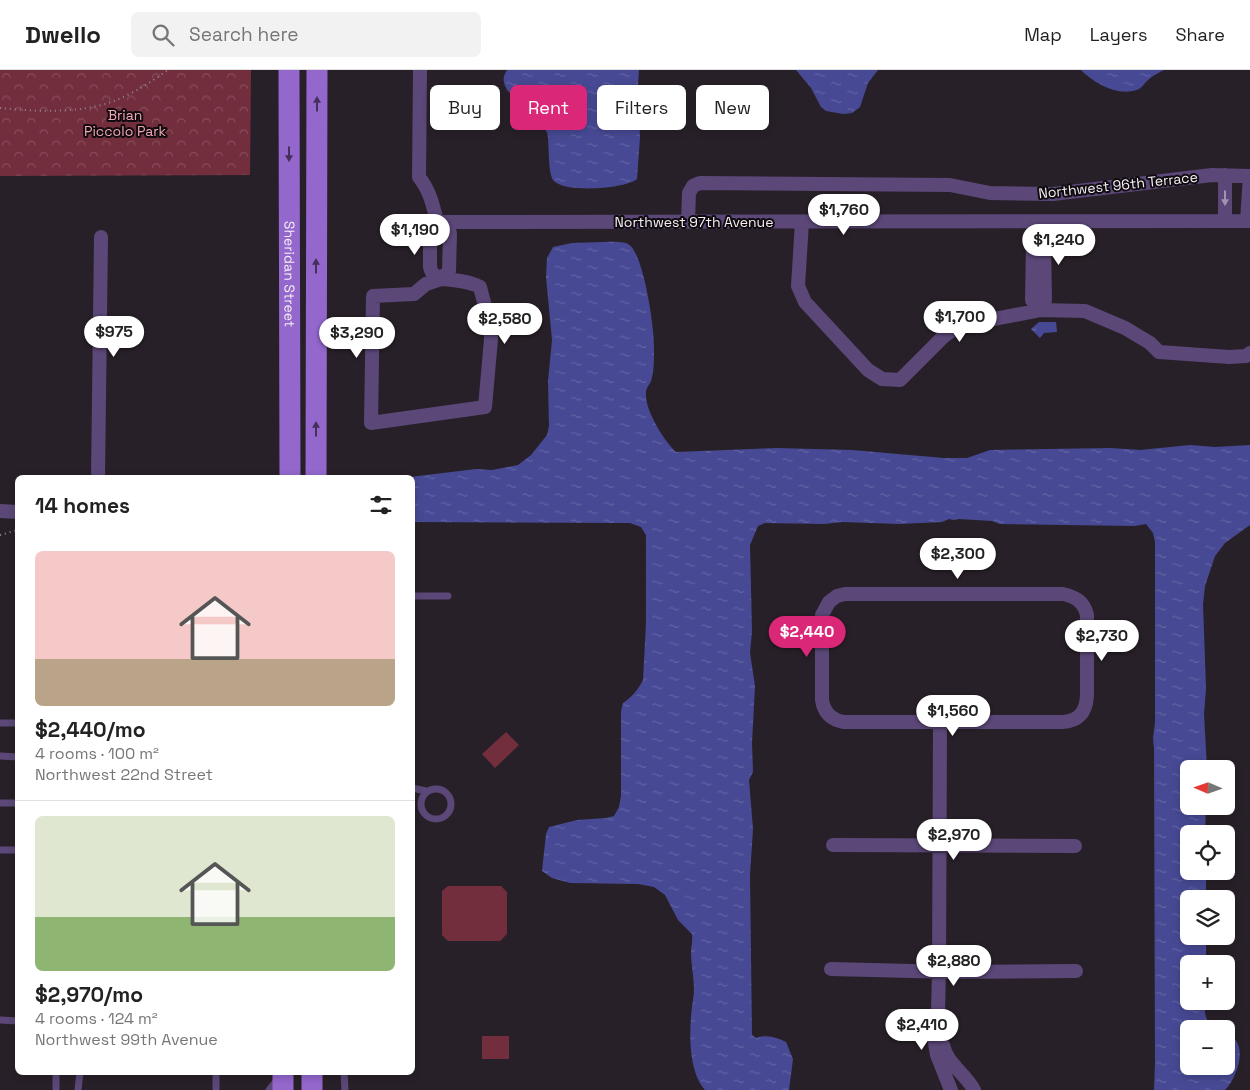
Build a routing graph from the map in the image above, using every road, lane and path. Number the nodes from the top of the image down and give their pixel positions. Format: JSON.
{"nodes":[{"id":1,"x":168,"y":70,"type":"edge"},
{"id":2,"x":284,"y":70,"type":"edge"},
{"id":3,"x":290,"y":70,"type":"edge"},
{"id":4,"x":317,"y":70,"type":"edge"},
{"id":5,"x":420,"y":70,"type":"edge"},
{"id":6,"x":0,"y":108,"type":"edge"},
{"id":7,"x":289,"y":120,"type":"junction"},
{"id":8,"x":1225,"y":176,"type":"junction"},
{"id":9,"x":1250,"y":176,"type":"edge"},
{"id":10,"x":688,"y":221,"type":"junction"},
{"id":11,"x":1225,"y":221,"type":"junction"},
{"id":12,"x":1249,"y":221,"type":"edge"},
{"id":13,"x":437,"y":222,"type":"junction"},
{"id":14,"x":802,"y":222,"type":"junction"},
{"id":15,"x":1037,"y":222,"type":"junction"},
{"id":16,"x":101,"y":237,"type":"dead end"},
{"id":17,"x":441,"y":279,"type":"junction"},
{"id":18,"x":1041,"y":310,"type":"junction"},
{"id":19,"x":1250,"y":353,"type":"edge"},
{"id":20,"x":98,"y":475,"type":"edge"},
{"id":21,"x":290,"y":475,"type":"edge"},
{"id":22,"x":316,"y":475,"type":"edge"},
{"id":23,"x":0,"y":511,"type":"edge"},
{"id":24,"x":15,"y":512,"type":"edge"},
{"id":25,"x":15,"y":531,"type":"edge"},
{"id":26,"x":0,"y":535,"type":"edge"},
{"id":27,"x":415,"y":596,"type":"edge"},
{"id":28,"x":448,"y":596,"type":"dead end"},
{"id":29,"x":0,"y":723,"type":"edge"},
{"id":30,"x":15,"y":723,"type":"edge"},
{"id":31,"x":940,"y":723,"type":"junction"},
{"id":32,"x":0,"y":756,"type":"edge"},
{"id":33,"x":15,"y":757,"type":"edge"},
{"id":34,"x":415,"y":789,"type":"edge"},
{"id":35,"x":426,"y":791,"type":"junction"},
{"id":36,"x":0,"y":803,"type":"edge"},
{"id":37,"x":15,"y":803,"type":"edge"},
{"id":38,"x":415,"y":809,"type":"edge"},
{"id":39,"x":421,"y":810,"type":"junction"},
{"id":40,"x":833,"y":846,"type":"dead end"},
{"id":41,"x":1075,"y":846,"type":"dead end"},
{"id":42,"x":939,"y":847,"type":"junction"},
{"id":43,"x":0,"y":850,"type":"edge"},
{"id":44,"x":15,"y":850,"type":"edge"},
{"id":45,"x":831,"y":969,"type":"dead end"},
{"id":46,"x":1076,"y":971,"type":"dead end"},
{"id":47,"x":939,"y":972,"type":"junction"},
{"id":48,"x":938,"y":1012,"type":"junction"},
{"id":49,"x":0,"y":1020,"type":"edge"},
{"id":50,"x":15,"y":1021,"type":"edge"},
{"id":51,"x":56,"y":1075,"type":"edge"},
{"id":52,"x":80,"y":1075,"type":"edge"},
{"id":53,"x":216,"y":1075,"type":"edge"},
{"id":54,"x":281,"y":1075,"type":"edge"},
{"id":55,"x":283,"y":1075,"type":"edge"},
{"id":56,"x":312,"y":1075,"type":"edge"},
{"id":57,"x":344,"y":1075,"type":"edge"},
{"id":58,"x":56,"y":1090,"type":"edge"},
{"id":59,"x":78,"y":1090,"type":"edge"},
{"id":60,"x":216,"y":1090,"type":"edge"},
{"id":61,"x":270,"y":1090,"type":"edge"},
{"id":62,"x":283,"y":1090,"type":"edge"},
{"id":63,"x":312,"y":1090,"type":"edge"},
{"id":64,"x":345,"y":1090,"type":"edge"},
{"id":65,"x":950,"y":1090,"type":"edge"},
{"id":66,"x":974,"y":1090,"type":"edge"}],
"edges":[{"from":1,"to":6,"type":"path"},
{"from":2,"to":7,"type":"main road"},
{"from":3,"to":7,"type":"main road","name":"Sheridan Street"},
{"from":22,"to":4,"type":"main road","name":"Sheridan Street","one_way":true},
{"from":5,"to":13,"type":"street"},
{"from":7,"to":21,"type":"main road","name":"Sheridan Street","one_way":true},
{"from":8,"to":9,"type":"street","name":"Northwest 96th Terrace"},
{"from":8,"to":10,"type":"street","name":"Northwest 96th Terrace"},
{"from":8,"to":11,"type":"street","one_way":true},
{"from":9,"to":12,"type":"street"},
{"from":10,"to":13,"type":"street","name":"Northwest 97th Avenue"},
{"from":10,"to":14,"type":"street","name":"Northwest 97th Avenue"},
{"from":11,"to":12,"type":"street","name":"Northwest 97th Avenue"},
{"from":11,"to":15,"type":"street","name":"Northwest 97th Avenue"},
{"from":13,"to":17,"type":"street"},
{"from":13,"to":17,"type":"street"},
{"from":14,"to":15,"type":"street","name":"Northwest 97th Avenue"},
{"from":14,"to":18,"type":"street"},
{"from":15,"to":18,"type":"street"},
{"from":16,"to":20,"type":"street"},
{"from":17,"to":17,"type":"street"},
{"from":18,"to":19,"type":"street"},
{"from":23,"to":24,"type":"street"},
{"from":25,"to":26,"type":"path"},
{"from":27,"to":28,"type":"lane"},
{"from":29,"to":30,"type":"lane"},
{"from":31,"to":31,"type":"street"},
{"from":31,"to":42,"type":"street"},
{"from":32,"to":33,"type":"lane"},
{"from":34,"to":35,"type":"lane"},
{"from":35,"to":39,"type":"lane"},
{"from":35,"to":39,"type":"lane"},
{"from":36,"to":37,"type":"lane"},
{"from":38,"to":39,"type":"lane"},
{"from":40,"to":42,"type":"street"},
{"from":41,"to":42,"type":"street"},
{"from":42,"to":47,"type":"street"},
{"from":43,"to":44,"type":"lane"},
{"from":45,"to":47,"type":"street"},
{"from":46,"to":47,"type":"street"},
{"from":47,"to":48,"type":"street"},
{"from":48,"to":65,"type":"street"},
{"from":48,"to":66,"type":"street"},
{"from":49,"to":50,"type":"lane"},
{"from":51,"to":58,"type":"lane"},
{"from":52,"to":59,"type":"lane"},
{"from":53,"to":60,"type":"lane"},
{"from":54,"to":61,"type":"lane"},
{"from":55,"to":62,"type":"main road"},
{"from":56,"to":63,"type":"main road"},
{"from":57,"to":64,"type":"lane"}]}
